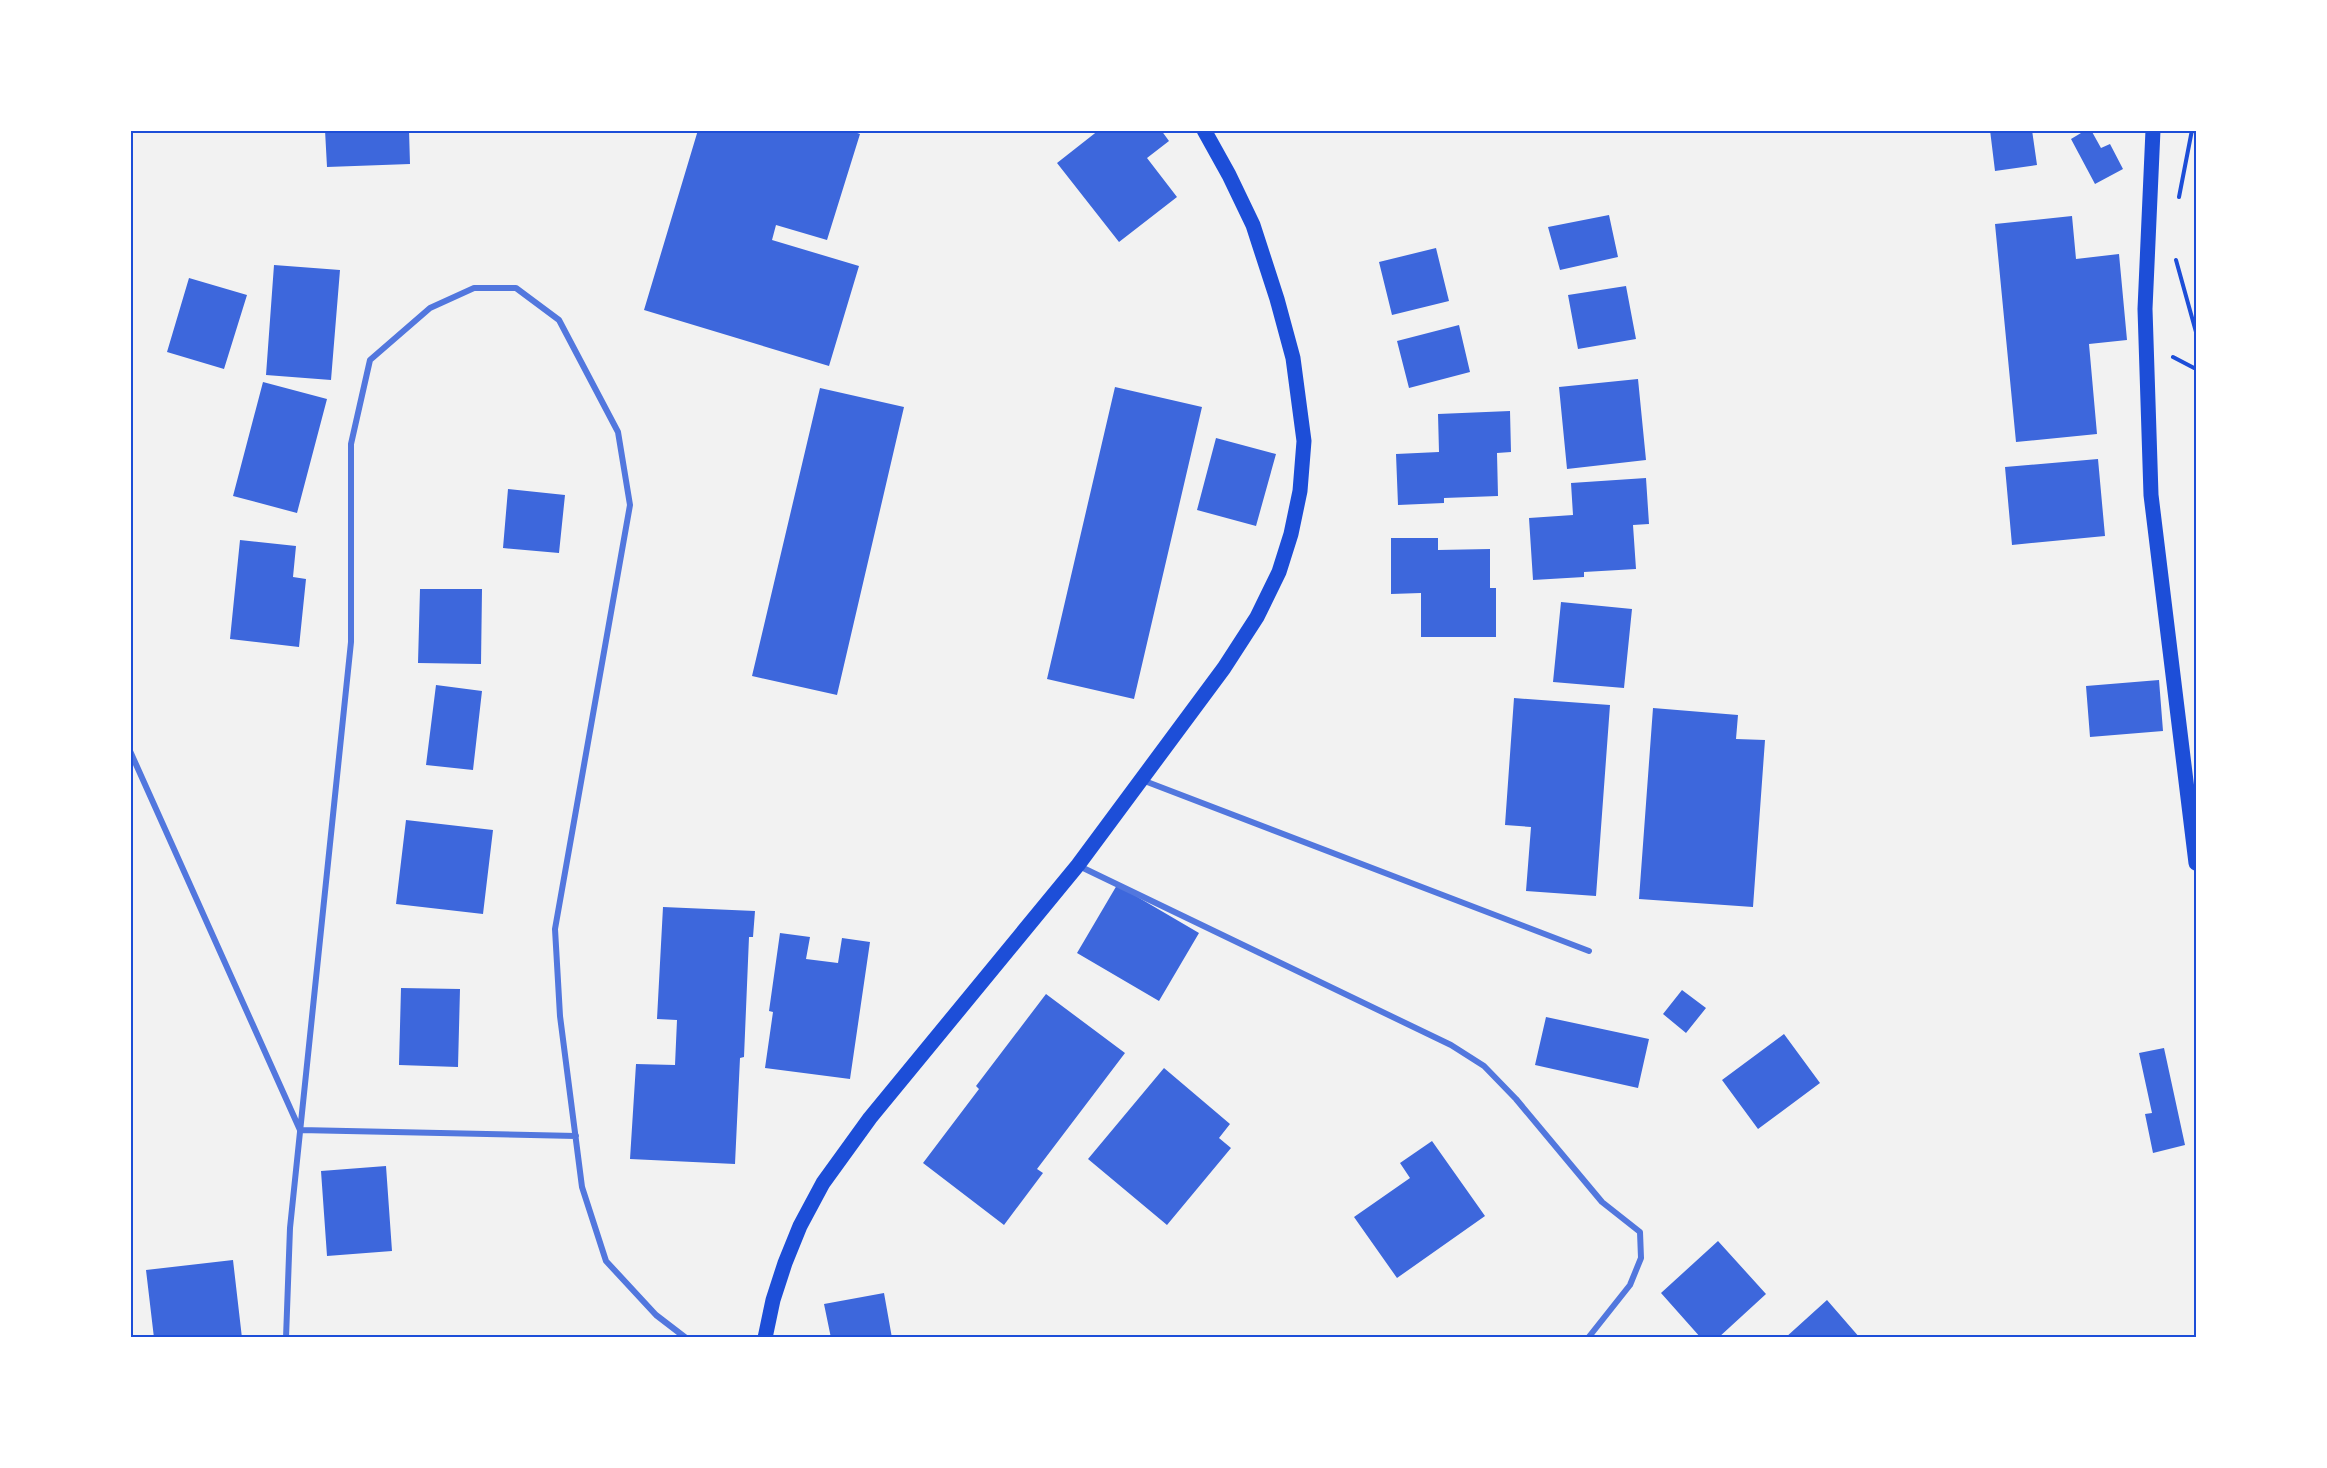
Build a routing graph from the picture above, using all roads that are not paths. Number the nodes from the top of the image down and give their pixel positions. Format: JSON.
{"nodes":[{"id":1,"x":1204,"y":130,"type":"edge"},
{"id":2,"x":2152,"y":130,"type":"edge"},
{"id":3,"x":130,"y":751,"type":"edge"},
{"id":4,"x":1141,"y":780,"type":"junction"},
{"id":5,"x":2196,"y":863,"type":"edge"},
{"id":6,"x":1078,"y":866,"type":"junction"},
{"id":7,"x":1589,"y":951,"type":"dead end"},
{"id":8,"x":300,"y":1130,"type":"junction"},
{"id":9,"x":576,"y":1136,"type":"junction"},
{"id":10,"x":286,"y":1338,"type":"edge"},
{"id":11,"x":686,"y":1338,"type":"edge"},
{"id":12,"x":765,"y":1338,"type":"edge"},
{"id":13,"x":1588,"y":1338,"type":"edge"}],
"edges":[{"from":1,"to":4,"type":"main road"},
{"from":2,"to":5,"type":"main road"},
{"from":3,"to":8,"type":"street"},
{"from":4,"to":6,"type":"main road"},
{"from":4,"to":7,"type":"street"},
{"from":6,"to":12,"type":"main road"},
{"from":6,"to":13,"type":"street"},
{"from":8,"to":9,"type":"street"},
{"from":8,"to":9,"type":"street"},
{"from":8,"to":10,"type":"street"},
{"from":9,"to":11,"type":"street"}]}
